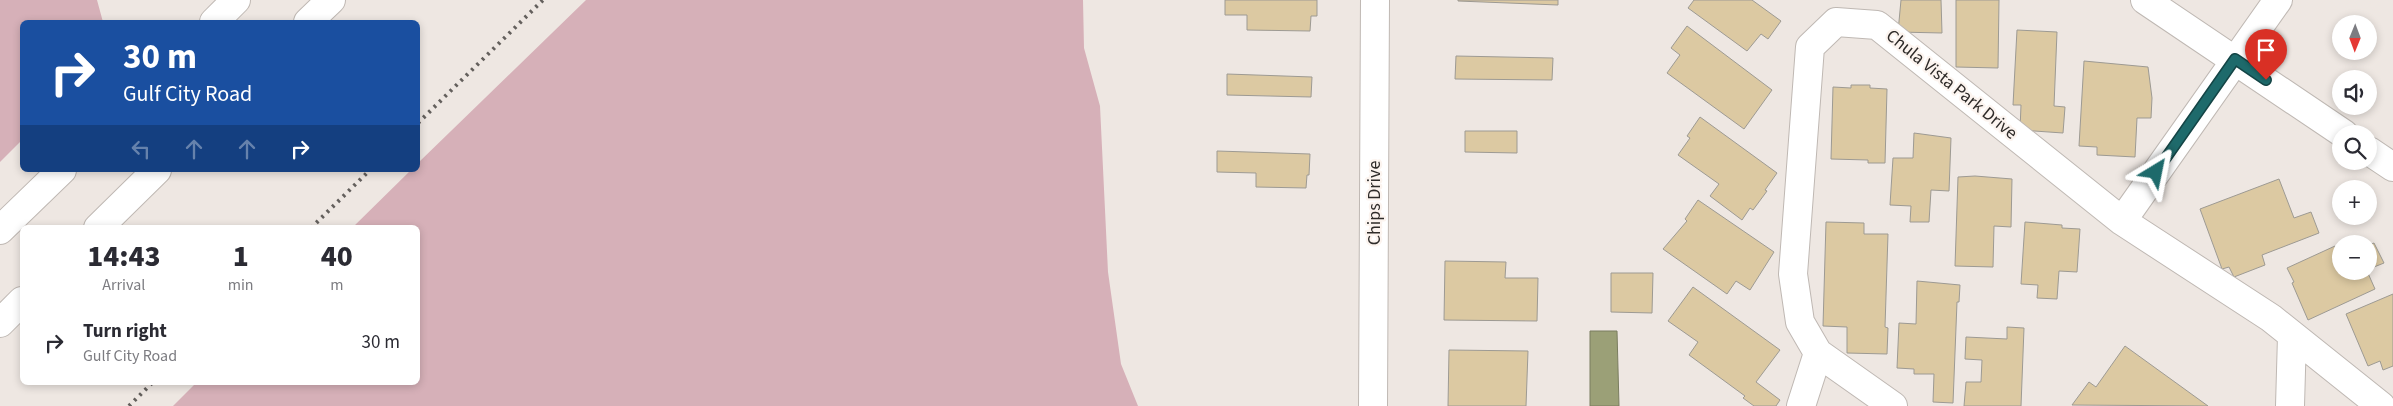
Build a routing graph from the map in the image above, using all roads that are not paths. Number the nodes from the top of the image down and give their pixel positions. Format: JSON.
{"nodes":[{"id":1,"x":236,"y":0,"type":"edge"},
{"id":2,"x":331,"y":0,"type":"edge"},
{"id":3,"x":1374,"y":0,"type":"edge"},
{"id":4,"x":2145,"y":0,"type":"edge"},
{"id":5,"x":2278,"y":0,"type":"edge"},
{"id":6,"x":216,"y":20,"type":"edge"},
{"id":7,"x":310,"y":20,"type":"edge"},
{"id":8,"x":2235,"y":59,"type":"junction"},
{"id":9,"x":2332,"y":126,"type":"edge"},
{"id":10,"x":2377,"y":157,"type":"edge"},
{"id":11,"x":2393,"y":168,"type":"edge"},
{"id":12,"x":60,"y":172,"type":"edge"},
{"id":13,"x":155,"y":172,"type":"edge"},
{"id":14,"x":2122,"y":221,"type":"junction"},
{"id":15,"x":101,"y":225,"type":"edge"},
{"id":16,"x":0,"y":230,"type":"edge"},
{"id":17,"x":20,"y":303,"type":"edge"},
{"id":18,"x":0,"y":323,"type":"edge"},
{"id":19,"x":2292,"y":336,"type":"junction"},
{"id":20,"x":1818,"y":353,"type":"junction"},
{"id":21,"x":1373,"y":406,"type":"edge"},
{"id":22,"x":1801,"y":406,"type":"edge"},
{"id":23,"x":1893,"y":406,"type":"edge"},
{"id":24,"x":2290,"y":406,"type":"edge"},
{"id":25,"x":2381,"y":406,"type":"edge"}],
"edges":[{"from":1,"to":6,"type":"street"},
{"from":2,"to":7,"type":"street"},
{"from":3,"to":21,"type":"street","name":"Chips Drive"},
{"from":4,"to":8,"type":"street"},
{"from":5,"to":8,"type":"street"},
{"from":8,"to":9,"type":"street"},
{"from":8,"to":14,"type":"street"},
{"from":10,"to":11,"type":"street"},
{"from":12,"to":16,"type":"street"},
{"from":13,"to":15,"type":"street"},
{"from":14,"to":19,"type":"street","name":"Chula Vista Park Drive"},
{"from":14,"to":20,"type":"street","name":"Chula Vista Park Drive"},
{"from":17,"to":18,"type":"street"},
{"from":19,"to":24,"type":"street"},
{"from":19,"to":25,"type":"street","name":"Chula Vista Park Drive"},
{"from":20,"to":22,"type":"street"},
{"from":20,"to":23,"type":"street","name":"Chula Vista Park Drive"}]}
